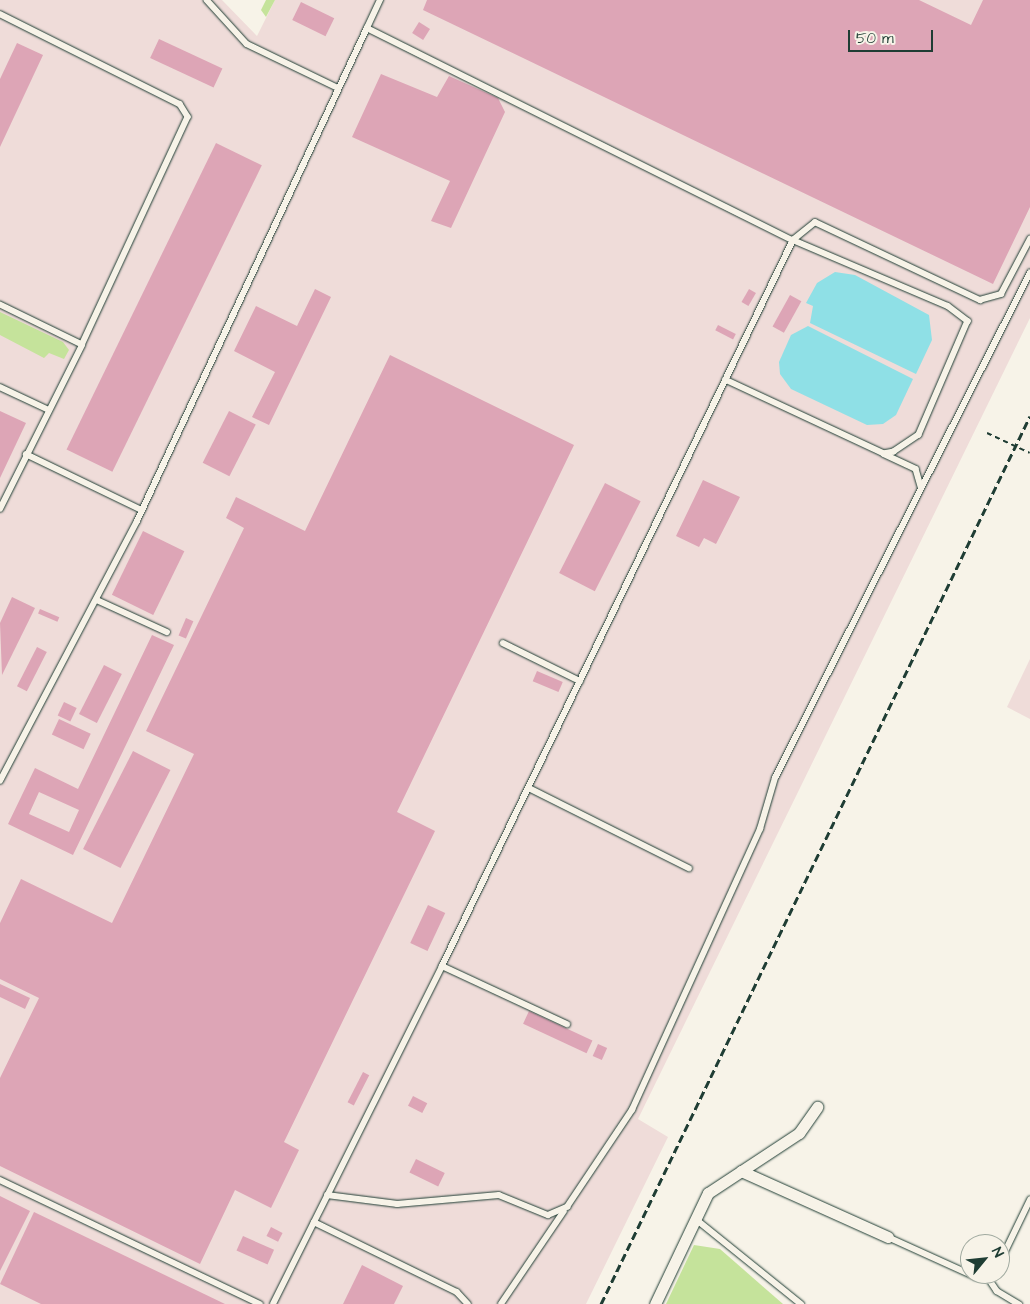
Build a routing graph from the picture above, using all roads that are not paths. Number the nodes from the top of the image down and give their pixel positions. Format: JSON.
{"nodes":[{"id":1,"x":207,"y":0,"type":"edge"},
{"id":2,"x":380,"y":0,"type":"edge"},
{"id":3,"x":0,"y":14,"type":"edge"},
{"id":4,"x":366,"y":28,"type":"junction"},
{"id":5,"x":338,"y":88,"type":"junction"},
{"id":6,"x":793,"y":240,"type":"junction"},
{"id":7,"x":1030,"y":240,"type":"edge"},
{"id":8,"x":1030,"y":273,"type":"edge"},
{"id":9,"x":0,"y":305,"type":"edge"},
{"id":10,"x":82,"y":344,"type":"junction"},
{"id":11,"x":725,"y":380,"type":"junction"},
{"id":12,"x":0,"y":387,"type":"edge"},
{"id":13,"x":48,"y":410,"type":"junction"},
{"id":14,"x":26,"y":454,"type":"junction"},
{"id":15,"x":884,"y":454,"type":"junction"},
{"id":16,"x":921,"y":486,"type":"junction"},
{"id":17,"x":0,"y":509,"type":"edge"},
{"id":18,"x":142,"y":510,"type":"junction"},
{"id":19,"x":98,"y":600,"type":"junction"},
{"id":20,"x":166,"y":632,"type":"dead end"},
{"id":21,"x":503,"y":643,"type":"dead end"},
{"id":22,"x":580,"y":681,"type":"junction"},
{"id":23,"x":0,"y":782,"type":"edge"},
{"id":24,"x":529,"y":788,"type":"junction"},
{"id":25,"x":689,"y":868,"type":"dead end"},
{"id":26,"x":442,"y":966,"type":"junction"},
{"id":27,"x":567,"y":1024,"type":"dead end"},
{"id":28,"x":817,"y":1107,"type":"dead end"},
{"id":29,"x":741,"y":1171,"type":"junction"},
{"id":30,"x":0,"y":1180,"type":"edge"},
{"id":31,"x":327,"y":1195,"type":"junction"},
{"id":32,"x":1030,"y":1200,"type":"edge"},
{"id":33,"x":566,"y":1207,"type":"junction"},
{"id":34,"x":697,"y":1220,"type":"junction"},
{"id":35,"x":314,"y":1222,"type":"junction"},
{"id":36,"x":888,"y":1237,"type":"joint"},
{"id":37,"x":1010,"y":1241,"type":"edge"},
{"id":38,"x":960,"y":1270,"type":"edge"},
{"id":39,"x":993,"y":1284,"type":"edge"},
{"id":40,"x":799,"y":1303,"type":"edge"},
{"id":41,"x":260,"y":1304,"type":"edge"},
{"id":42,"x":273,"y":1304,"type":"edge"},
{"id":43,"x":468,"y":1304,"type":"edge"},
{"id":44,"x":501,"y":1304,"type":"edge"},
{"id":45,"x":654,"y":1304,"type":"edge"},
{"id":46,"x":1019,"y":1304,"type":"edge"}],
"edges":[{"from":1,"to":5,"type":"lane"},
{"from":2,"to":4,"type":"lane"},
{"from":3,"to":10,"type":"lane"},
{"from":4,"to":5,"type":"lane"},
{"from":4,"to":6,"type":"lane"},
{"from":5,"to":18,"type":"lane"},
{"from":6,"to":7,"type":"lane"},
{"from":6,"to":11,"type":"lane"},
{"from":6,"to":15,"type":"lane"},
{"from":8,"to":16,"type":"lane"},
{"from":9,"to":10,"type":"lane"},
{"from":10,"to":13,"type":"lane"},
{"from":11,"to":15,"type":"lane"},
{"from":11,"to":22,"type":"lane"},
{"from":12,"to":13,"type":"lane"},
{"from":13,"to":14,"type":"lane"},
{"from":14,"to":17,"type":"lane"},
{"from":14,"to":18,"type":"lane"},
{"from":15,"to":16,"type":"lane"},
{"from":16,"to":33,"type":"lane"},
{"from":18,"to":19,"type":"lane"},
{"from":19,"to":20,"type":"lane"},
{"from":19,"to":23,"type":"lane"},
{"from":21,"to":22,"type":"lane"},
{"from":22,"to":24,"type":"lane"},
{"from":24,"to":25,"type":"lane"},
{"from":24,"to":26,"type":"lane"},
{"from":26,"to":27,"type":"lane"},
{"from":26,"to":31,"type":"lane"},
{"from":28,"to":29,"type":"street"},
{"from":29,"to":34,"type":"street"},
{"from":29,"to":36,"type":"street"},
{"from":30,"to":41,"type":"lane"},
{"from":31,"to":33,"type":"lane"},
{"from":31,"to":35,"type":"lane"},
{"from":32,"to":37,"type":"lane"},
{"from":33,"to":44,"type":"lane"},
{"from":34,"to":40,"type":"lane"},
{"from":34,"to":45,"type":"street"},
{"from":35,"to":42,"type":"lane"},
{"from":35,"to":43,"type":"lane"},
{"from":36,"to":38,"type":"lane"},
{"from":39,"to":46,"type":"lane"}]}
